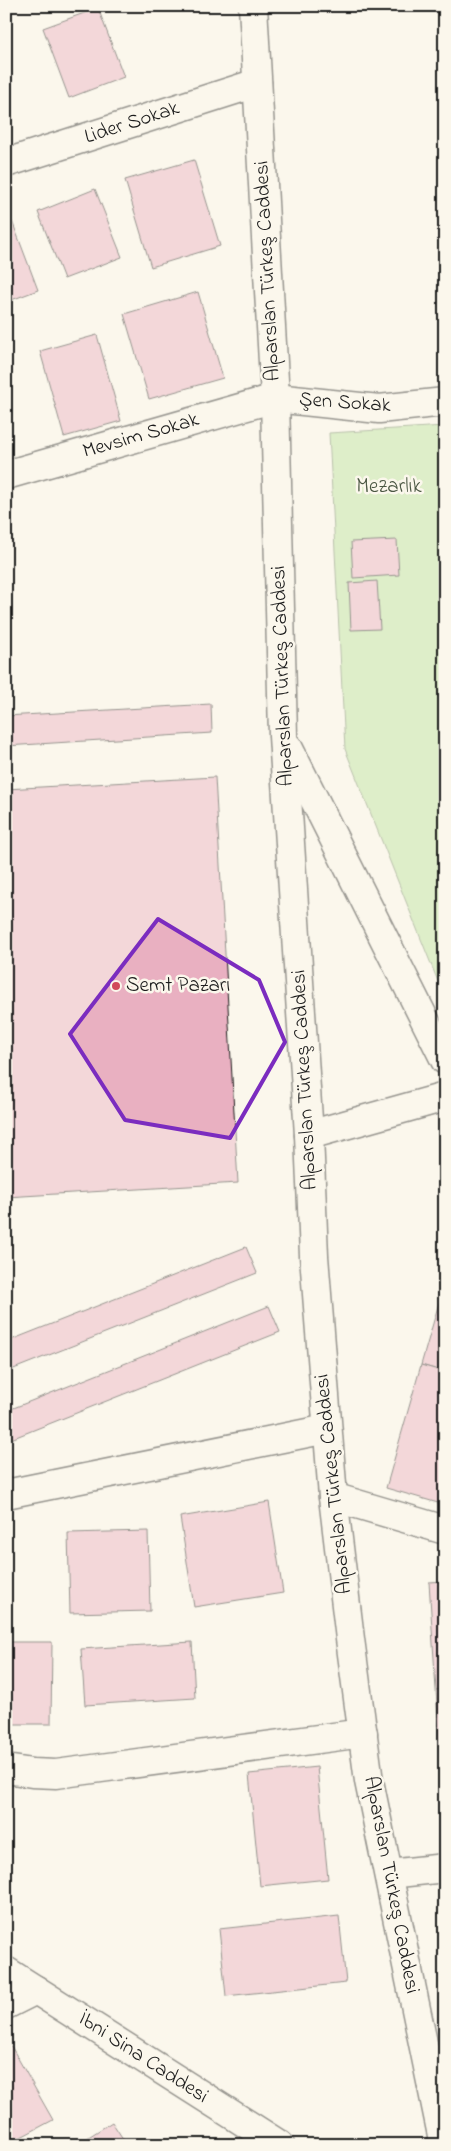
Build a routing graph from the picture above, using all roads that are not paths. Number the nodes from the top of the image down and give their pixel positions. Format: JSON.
{"nodes":[{"id":1,"x":252,"y":6,"type":"edge"},
{"id":2,"x":257,"y":82,"type":"junction"},
{"id":3,"x":6,"y":163,"type":"edge"},
{"id":4,"x":275,"y":398,"type":"junction"},
{"id":5,"x":445,"y":402,"type":"edge"},
{"id":6,"x":6,"y":475,"type":"edge"},
{"id":7,"x":283,"y":736,"type":"junction"},
{"id":8,"x":445,"y":1060,"type":"edge"},
{"id":9,"x":445,"y":1098,"type":"edge"},
{"id":10,"x":309,"y":1135,"type":"junction"},
{"id":11,"x":327,"y":1429,"type":"junction"},
{"id":12,"x":6,"y":1494,"type":"edge"},
{"id":13,"x":333,"y":1497,"type":"junction"},
{"id":14,"x":445,"y":1530,"type":"edge"},
{"id":15,"x":362,"y":1734,"type":"junction"},
{"id":16,"x":6,"y":1769,"type":"edge"},
{"id":17,"x":445,"y":1868,"type":"edge"},
{"id":18,"x":389,"y":1874,"type":"junction"},
{"id":19,"x":6,"y":1971,"type":"edge"},
{"id":20,"x":36,"y":1990,"type":"junction"},
{"id":21,"x":6,"y":2005,"type":"edge"},
{"id":22,"x":435,"y":2058,"type":"edge"},
{"id":23,"x":273,"y":2144,"type":"edge"},
{"id":24,"x":444,"y":2145,"type":"edge"}],
"edges":[{"from":1,"to":2,"type":"street","name":"Alparslan Türkeş Caddesi"},
{"from":2,"to":3,"type":"street","name":"Lider Sokak"},
{"from":2,"to":4,"type":"street","name":"Alparslan Türkeş Caddesi"},
{"from":4,"to":5,"type":"street","name":"Şen Sokak"},
{"from":4,"to":6,"type":"street","name":"Mevsim Sokak"},
{"from":4,"to":7,"type":"street","name":"Alparslan Türkeş Caddesi"},
{"from":7,"to":8,"type":"street"},
{"from":7,"to":10,"type":"street","name":"Alparslan Türkeş Caddesi"},
{"from":9,"to":10,"type":"street"},
{"from":10,"to":11,"type":"street","name":"Alparslan Türkeş Caddesi"},
{"from":11,"to":12,"type":"street"},
{"from":11,"to":13,"type":"street","name":"Alparslan Türkeş Caddesi"},
{"from":13,"to":14,"type":"street"},
{"from":13,"to":15,"type":"street","name":"Alparslan Türkeş Caddesi"},
{"from":15,"to":16,"type":"street"},
{"from":15,"to":18,"type":"street","name":"Alparslan Türkeş Caddesi"},
{"from":17,"to":18,"type":"street"},
{"from":18,"to":22,"type":"street","name":"Alparslan Türkeş Caddesi"},
{"from":19,"to":20,"type":"street","name":"İbni Sina Caddesi"},
{"from":20,"to":21,"type":"street"},
{"from":20,"to":23,"type":"street","name":"İbni Sina Caddesi"},
{"from":22,"to":24,"type":"street","name":"Alparslan Türkeş Caddesi"}]}
